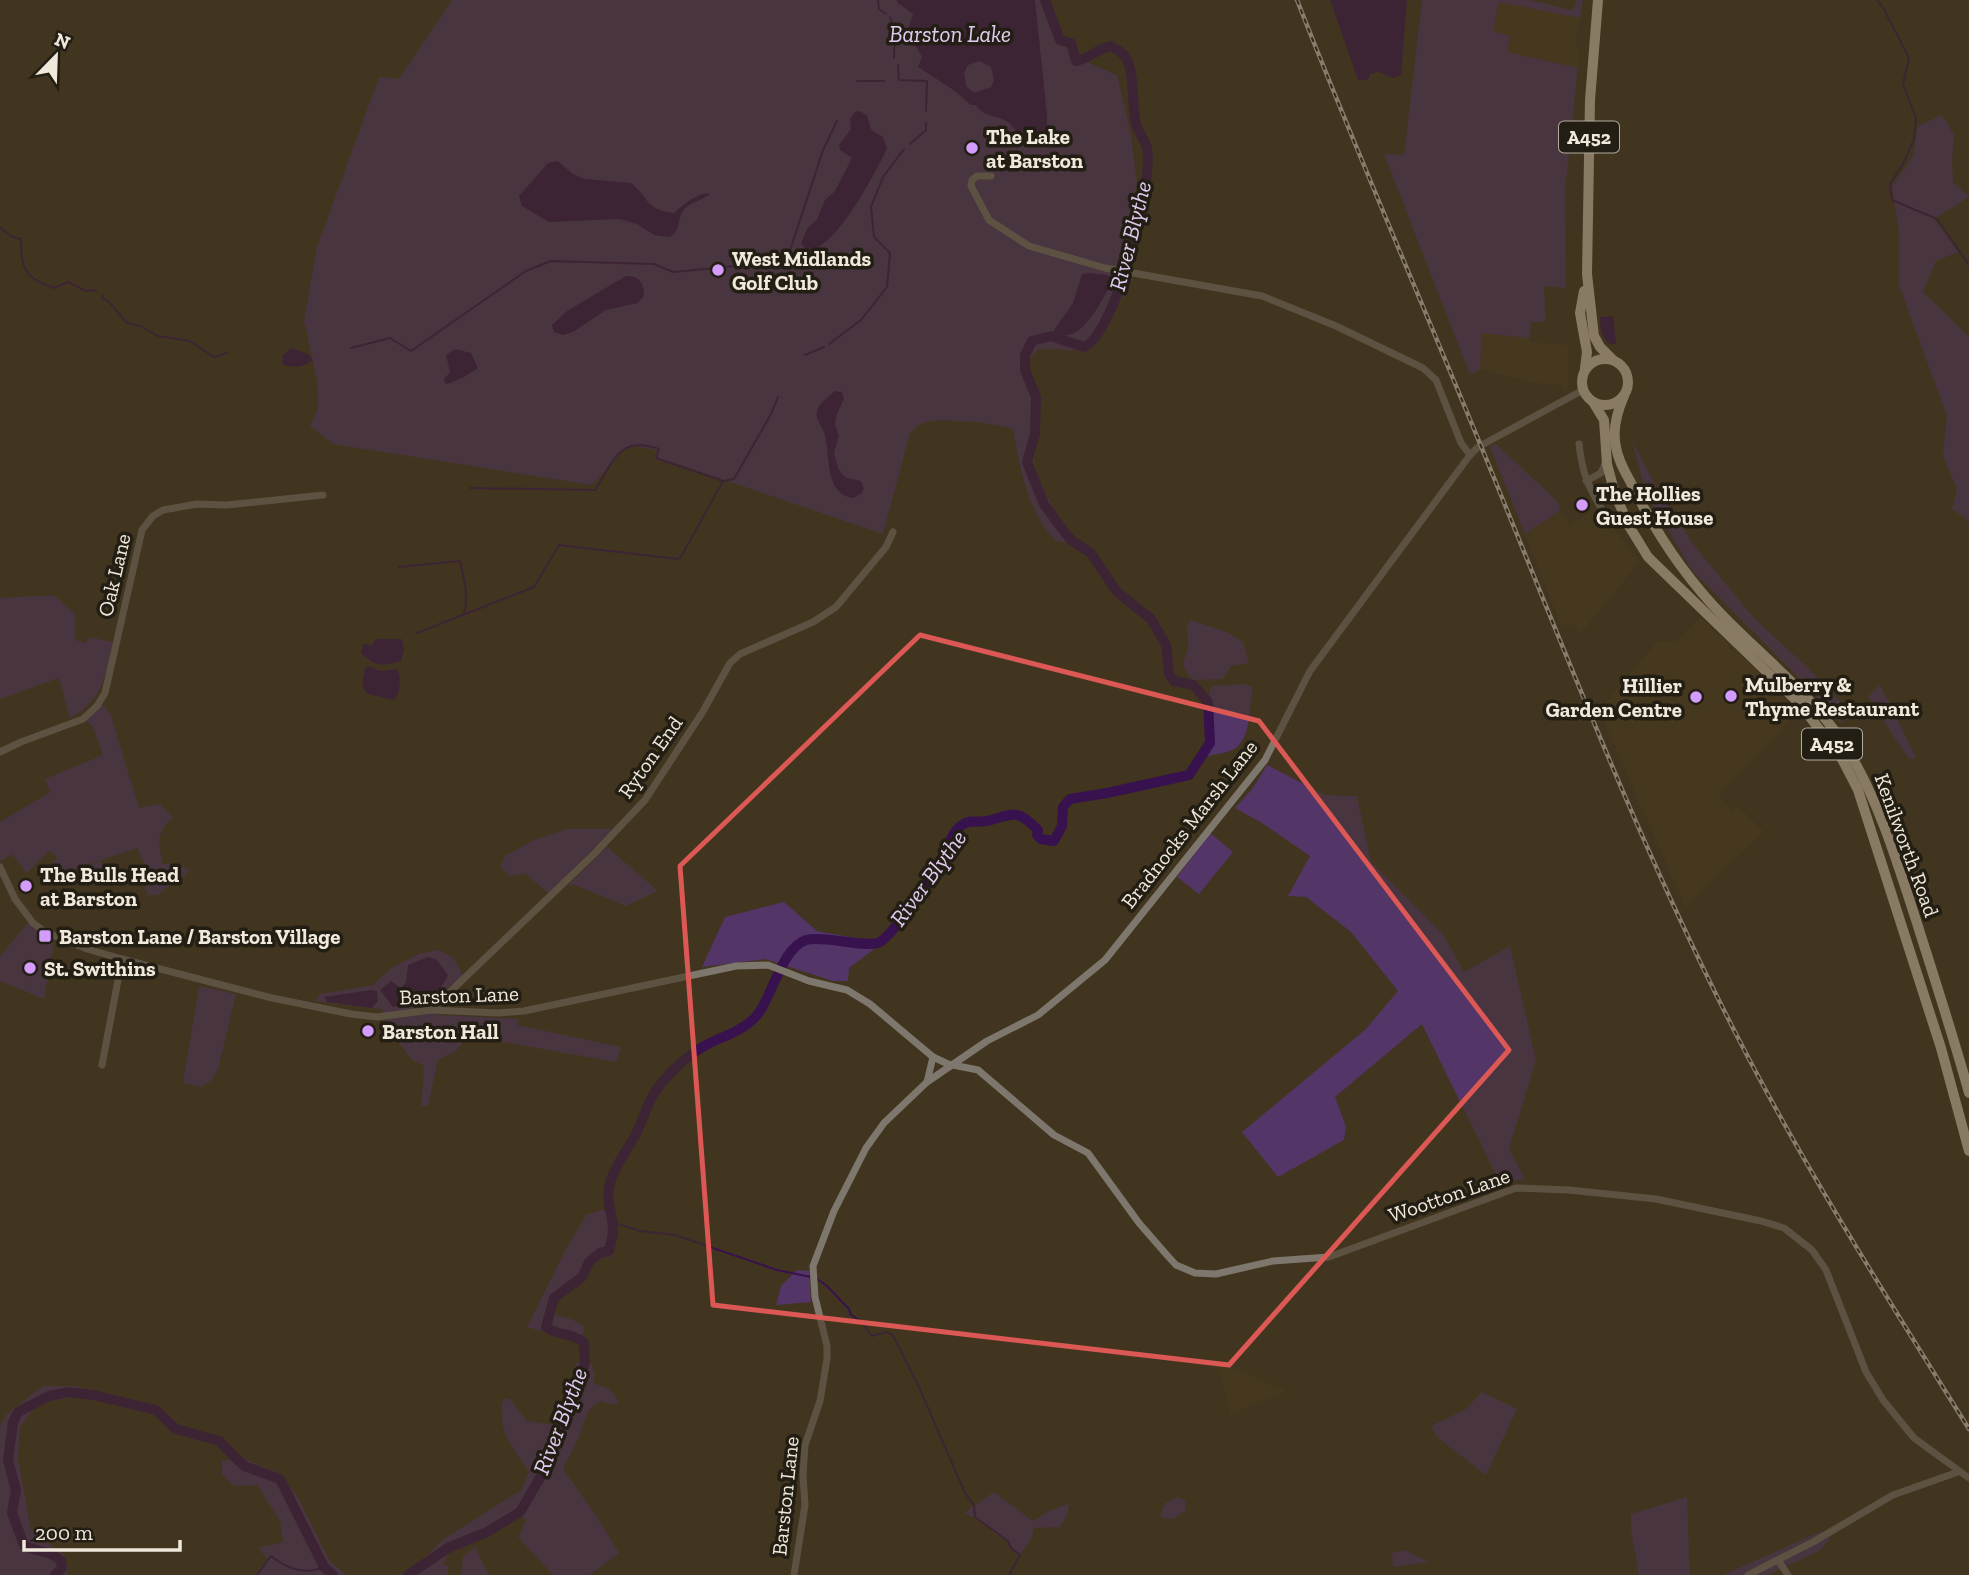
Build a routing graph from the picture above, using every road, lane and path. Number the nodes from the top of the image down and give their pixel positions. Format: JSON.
{"nodes":[{"id":1,"x":1598,"y":0,"type":"edge"},
{"id":2,"x":990,"y":176,"type":"dead end"},
{"id":3,"x":1587,"y":274,"type":"junction"},
{"id":4,"x":1612,"y":359,"type":"junction"},
{"id":5,"x":1585,"y":369,"type":"junction"},
{"id":6,"x":1583,"y":390,"type":"junction"},
{"id":7,"x":1624,"y":396,"type":"junction"},
{"id":8,"x":1593,"y":402,"type":"junction"},
{"id":9,"x":1579,"y":444,"type":"dead end"},
{"id":10,"x":1470,"y":455,"type":"junction"},
{"id":11,"x":1607,"y":461,"type":"junction"},
{"id":12,"x":1594,"y":478,"type":"junction"},
{"id":13,"x":1586,"y":481,"type":"junction"},
{"id":14,"x":1615,"y":494,"type":"junction"},
{"id":15,"x":323,"y":495,"type":"dead end"},
{"id":16,"x":1603,"y":511,"type":"dead end"},
{"id":17,"x":893,"y":532,"type":"dead end"},
{"id":18,"x":0,"y":752,"type":"edge"},
{"id":19,"x":0,"y":867,"type":"edge"},
{"id":20,"x":122,"y":959,"type":"junction"},
{"id":21,"x":431,"y":1010,"type":"junction"},
{"id":22,"x":969,"y":1054,"type":"junction"},
{"id":23,"x":933,"y":1057,"type":"junction"},
{"id":24,"x":102,"y":1065,"type":"dead end"},
{"id":25,"x":955,"y":1065,"type":"junction"},
{"id":26,"x":978,"y":1070,"type":"junction"},
{"id":27,"x":927,"y":1082,"type":"junction"},
{"id":28,"x":1969,"y":1093,"type":"edge"},
{"id":29,"x":1969,"y":1151,"type":"edge"},
{"id":30,"x":1952,"y":1471,"type":"junction"},
{"id":31,"x":1969,"y":1478,"type":"edge"},
{"id":32,"x":1778,"y":1560,"type":"junction"},
{"id":33,"x":793,"y":1575,"type":"edge"},
{"id":34,"x":1748,"y":1575,"type":"edge"},
{"id":35,"x":1788,"y":1575,"type":"edge"}],
"edges":[{"from":1,"to":3,"type":"highway","number":"A452"},
{"from":2,"to":10,"type":"street"},
{"from":3,"to":4,"type":"highway","number":"A452"},
{"from":3,"to":5,"type":"highway","number":"A452"},
{"from":4,"to":5,"type":"highway"},
{"from":4,"to":7,"type":"highway","number":"A452"},
{"from":5,"to":6,"type":"highway","number":"A452"},
{"from":6,"to":8,"type":"highway","number":"A452"},
{"from":6,"to":10,"type":"street","name":"Bradnocks Marsh Lane"},
{"from":7,"to":8,"type":"highway"},
{"from":7,"to":28,"type":"highway","name":"Kenilworth Road","number":"A452"},
{"from":8,"to":11,"type":"highway","name":"Kenilworth Road","number":"A452"},
{"from":9,"to":13,"type":"street"},
{"from":10,"to":22,"type":"street","name":"Bradnocks Marsh Lane"},
{"from":11,"to":12,"type":"street"},
{"from":11,"to":14,"type":"highway","name":"Kenilworth Road","number":"A452"},
{"from":12,"to":13,"type":"street"},
{"from":12,"to":14,"type":"street","name":"Kenilworth Road"},
{"from":13,"to":16,"type":"street"},
{"from":14,"to":29,"type":"highway","name":"Kenilworth Road","number":"A452"},
{"from":15,"to":18,"type":"street","name":"Oak Lane"},
{"from":17,"to":21,"type":"street","name":"Ryton End"},
{"from":19,"to":20,"type":"street","name":"Barston Lane"},
{"from":20,"to":21,"type":"street","name":"Barston Lane"},
{"from":20,"to":24,"type":"street"},
{"from":21,"to":23,"type":"street","name":"Barston Lane"},
{"from":22,"to":25,"type":"street","name":"Bradnocks Marsh Lane"},
{"from":22,"to":26,"type":"street","name":"Wootton Lane"},
{"from":23,"to":25,"type":"street","name":"Barston Lane"},
{"from":23,"to":27,"type":"street"},
{"from":25,"to":26,"type":"street","name":"Wootton Lane"},
{"from":25,"to":27,"type":"street","name":"Barston Lane"},
{"from":26,"to":30,"type":"street","name":"Wootton Lane"},
{"from":27,"to":33,"type":"street","name":"Barston Lane"},
{"from":30,"to":31,"type":"street","name":"Wootton Lane"},
{"from":30,"to":32,"type":"street"},
{"from":32,"to":34,"type":"street"},
{"from":32,"to":35,"type":"street"}]}
